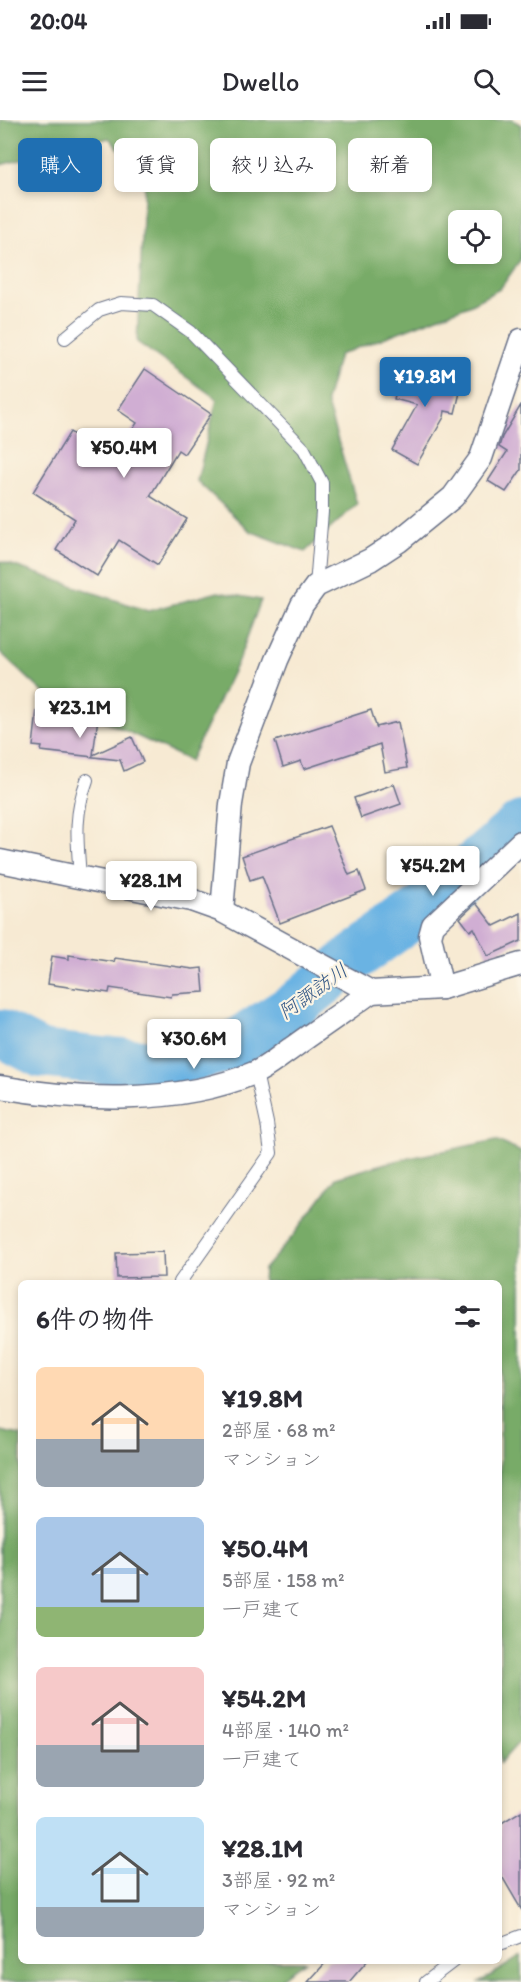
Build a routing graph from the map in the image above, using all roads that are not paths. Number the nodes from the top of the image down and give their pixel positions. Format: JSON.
{"nodes":[{"id":1,"x":65,"y":338,"type":"dead end"},
{"id":2,"x":521,"y":340,"type":"edge"},
{"id":3,"x":316,"y":586,"type":"junction"},
{"id":4,"x":87,"y":780,"type":"dead end"},
{"id":5,"x":521,"y":842,"type":"edge"},
{"id":6,"x":0,"y":861,"type":"edge"},
{"id":7,"x":80,"y":876,"type":"junction"},
{"id":8,"x":222,"y":911,"type":"junction"},
{"id":9,"x":521,"y":964,"type":"edge"},
{"id":10,"x":442,"y":988,"type":"junction"},
{"id":11,"x":371,"y":992,"type":"junction"},
{"id":12,"x":256,"y":1073,"type":"junction"},
{"id":13,"x":0,"y":1087,"type":"edge"},
{"id":14,"x":181,"y":1280,"type":"edge"},
{"id":15,"x":521,"y":1936,"type":"edge"},
{"id":16,"x":502,"y":1943,"type":"edge"},
{"id":17,"x":450,"y":1964,"type":"edge"},
{"id":18,"x":426,"y":1982,"type":"edge"}],
"edges":[{"from":1,"to":3,"type":"lane"},
{"from":2,"to":3,"type":"street"},
{"from":3,"to":8,"type":"street"},
{"from":4,"to":7,"type":"lane"},
{"from":5,"to":10,"type":"street"},
{"from":6,"to":7,"type":"street"},
{"from":7,"to":8,"type":"street"},
{"from":8,"to":11,"type":"street"},
{"from":9,"to":10,"type":"street"},
{"from":10,"to":11,"type":"street"},
{"from":11,"to":12,"type":"street"},
{"from":12,"to":13,"type":"street"},
{"from":12,"to":14,"type":"lane"},
{"from":15,"to":16,"type":"lane"},
{"from":17,"to":18,"type":"lane"}]}
